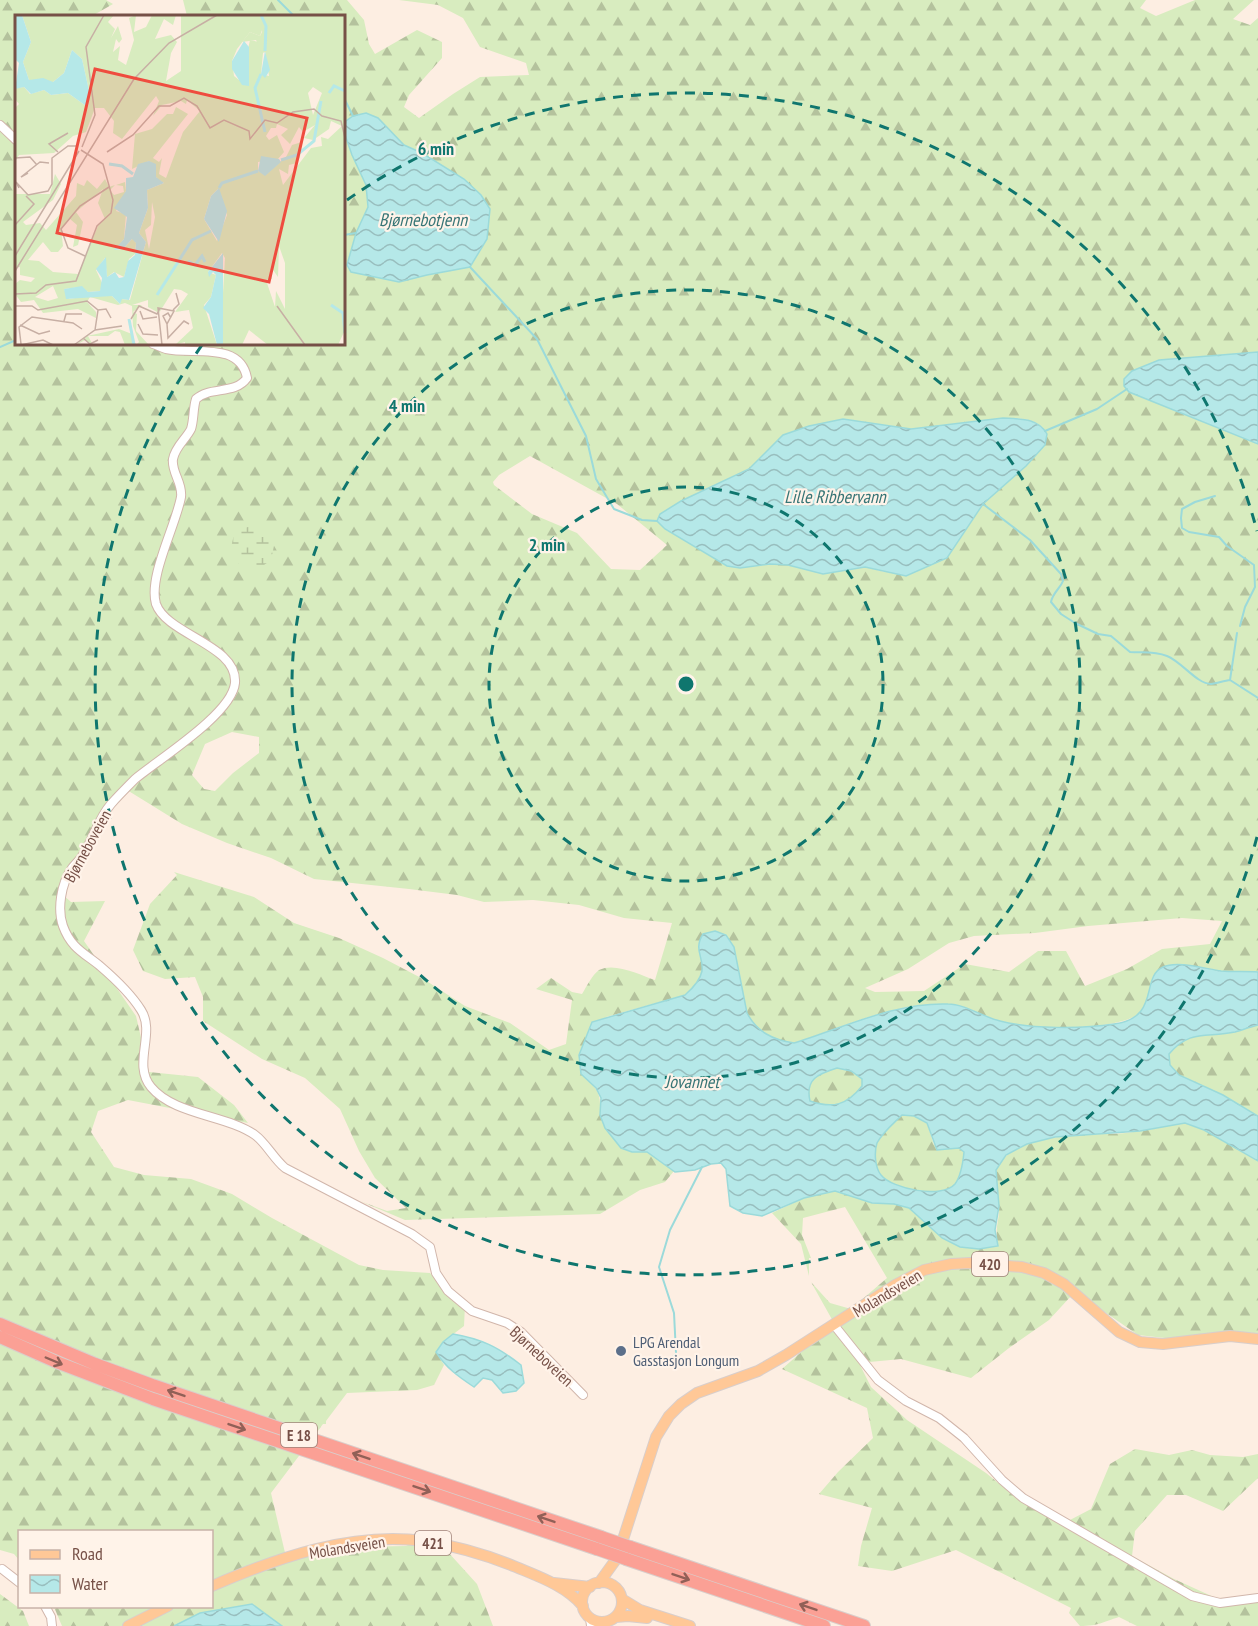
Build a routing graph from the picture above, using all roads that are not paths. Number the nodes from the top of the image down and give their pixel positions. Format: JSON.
{"nodes":[{"id":1,"x":0,"y":125,"type":"edge"},
{"id":2,"x":15,"y":140,"type":"edge"},
{"id":3,"x":155,"y":345,"type":"edge"},
{"id":4,"x":0,"y":1324,"type":"edge"},
{"id":5,"x":834,"y":1325,"type":"junction"},
{"id":6,"x":0,"y":1337,"type":"edge"},
{"id":7,"x":1258,"y":1340,"type":"edge"},
{"id":8,"x":583,"y":1395,"type":"dead end"},
{"id":9,"x":599,"y":1543,"type":"junction"},
{"id":10,"x":624,"y":1554,"type":"junction"},
{"id":11,"x":2,"y":1569,"type":"dead end"},
{"id":12,"x":18,"y":1581,"type":"edge"},
{"id":13,"x":554,"y":1583,"type":"junction"},
{"id":14,"x":595,"y":1585,"type":"junction"},
{"id":15,"x":213,"y":1586,"type":"edge"},
{"id":16,"x":616,"y":1588,"type":"junction"},
{"id":17,"x":1258,"y":1598,"type":"edge"},
{"id":18,"x":622,"y":1599,"type":"junction"},
{"id":19,"x":583,"y":1606,"type":"junction"},
{"id":20,"x":46,"y":1608,"type":"edge"},
{"id":21,"x":164,"y":1608,"type":"edge"},
{"id":22,"x":616,"y":1617,"type":"junction"},
{"id":23,"x":590,"y":1622,"type":"edge"},
{"id":24,"x":604,"y":1624,"type":"edge"},
{"id":25,"x":52,"y":1626,"type":"edge"},
{"id":26,"x":128,"y":1626,"type":"edge"},
{"id":27,"x":673,"y":1626,"type":"edge"},
{"id":28,"x":690,"y":1626,"type":"edge"},
{"id":29,"x":824,"y":1626,"type":"edge"},
{"id":30,"x":864,"y":1626,"type":"edge"}],
"edges":[{"from":1,"to":2,"type":"street"},
{"from":3,"to":8,"type":"street","name":"Bjørneboveien"},
{"from":9,"to":4,"type":"highway","number":"E 18","one_way":true},
{"from":5,"to":7,"type":"main road","name":"Molandsveien","number":"420"},
{"from":5,"to":10,"type":"main road","name":"Molandsveien","number":"420"},
{"from":5,"to":17,"type":"street"},
{"from":6,"to":9,"type":"highway","number":"E 18","one_way":true},
{"from":9,"to":10,"type":"highway","number":"E 18","bridge":true},
{"from":10,"to":14,"type":"main road","name":"Molandsveien","number":"420"},
{"from":10,"to":16,"type":"main road","name":"Molandsveien","number":"420"},
{"from":10,"to":29,"type":"highway","number":"E 18","one_way":true},
{"from":30,"to":10,"type":"highway","number":"E 18","one_way":true},
{"from":11,"to":12,"type":"street"},
{"from":13,"to":14,"type":"main road","name":"Molandsveien","number":"421"},
{"from":13,"to":15,"type":"main road","name":"Molandsveien","number":"421"},
{"from":13,"to":19,"type":"main road","name":"Molandsveien","number":"421"},
{"from":14,"to":16,"type":"main road","number":"421"},
{"from":14,"to":19,"type":"main road"},
{"from":16,"to":18,"type":"main road"},
{"from":18,"to":22,"type":"main road"},
{"from":18,"to":28,"type":"main road"},
{"from":19,"to":23,"type":"main road","number":"421"},
{"from":20,"to":25,"type":"street"},
{"from":21,"to":26,"type":"main road"},
{"from":22,"to":24,"type":"main road","number":"421"},
{"from":22,"to":27,"type":"main road","number":"421"},
{"from":23,"to":24,"type":"main road","number":"421"}]}
